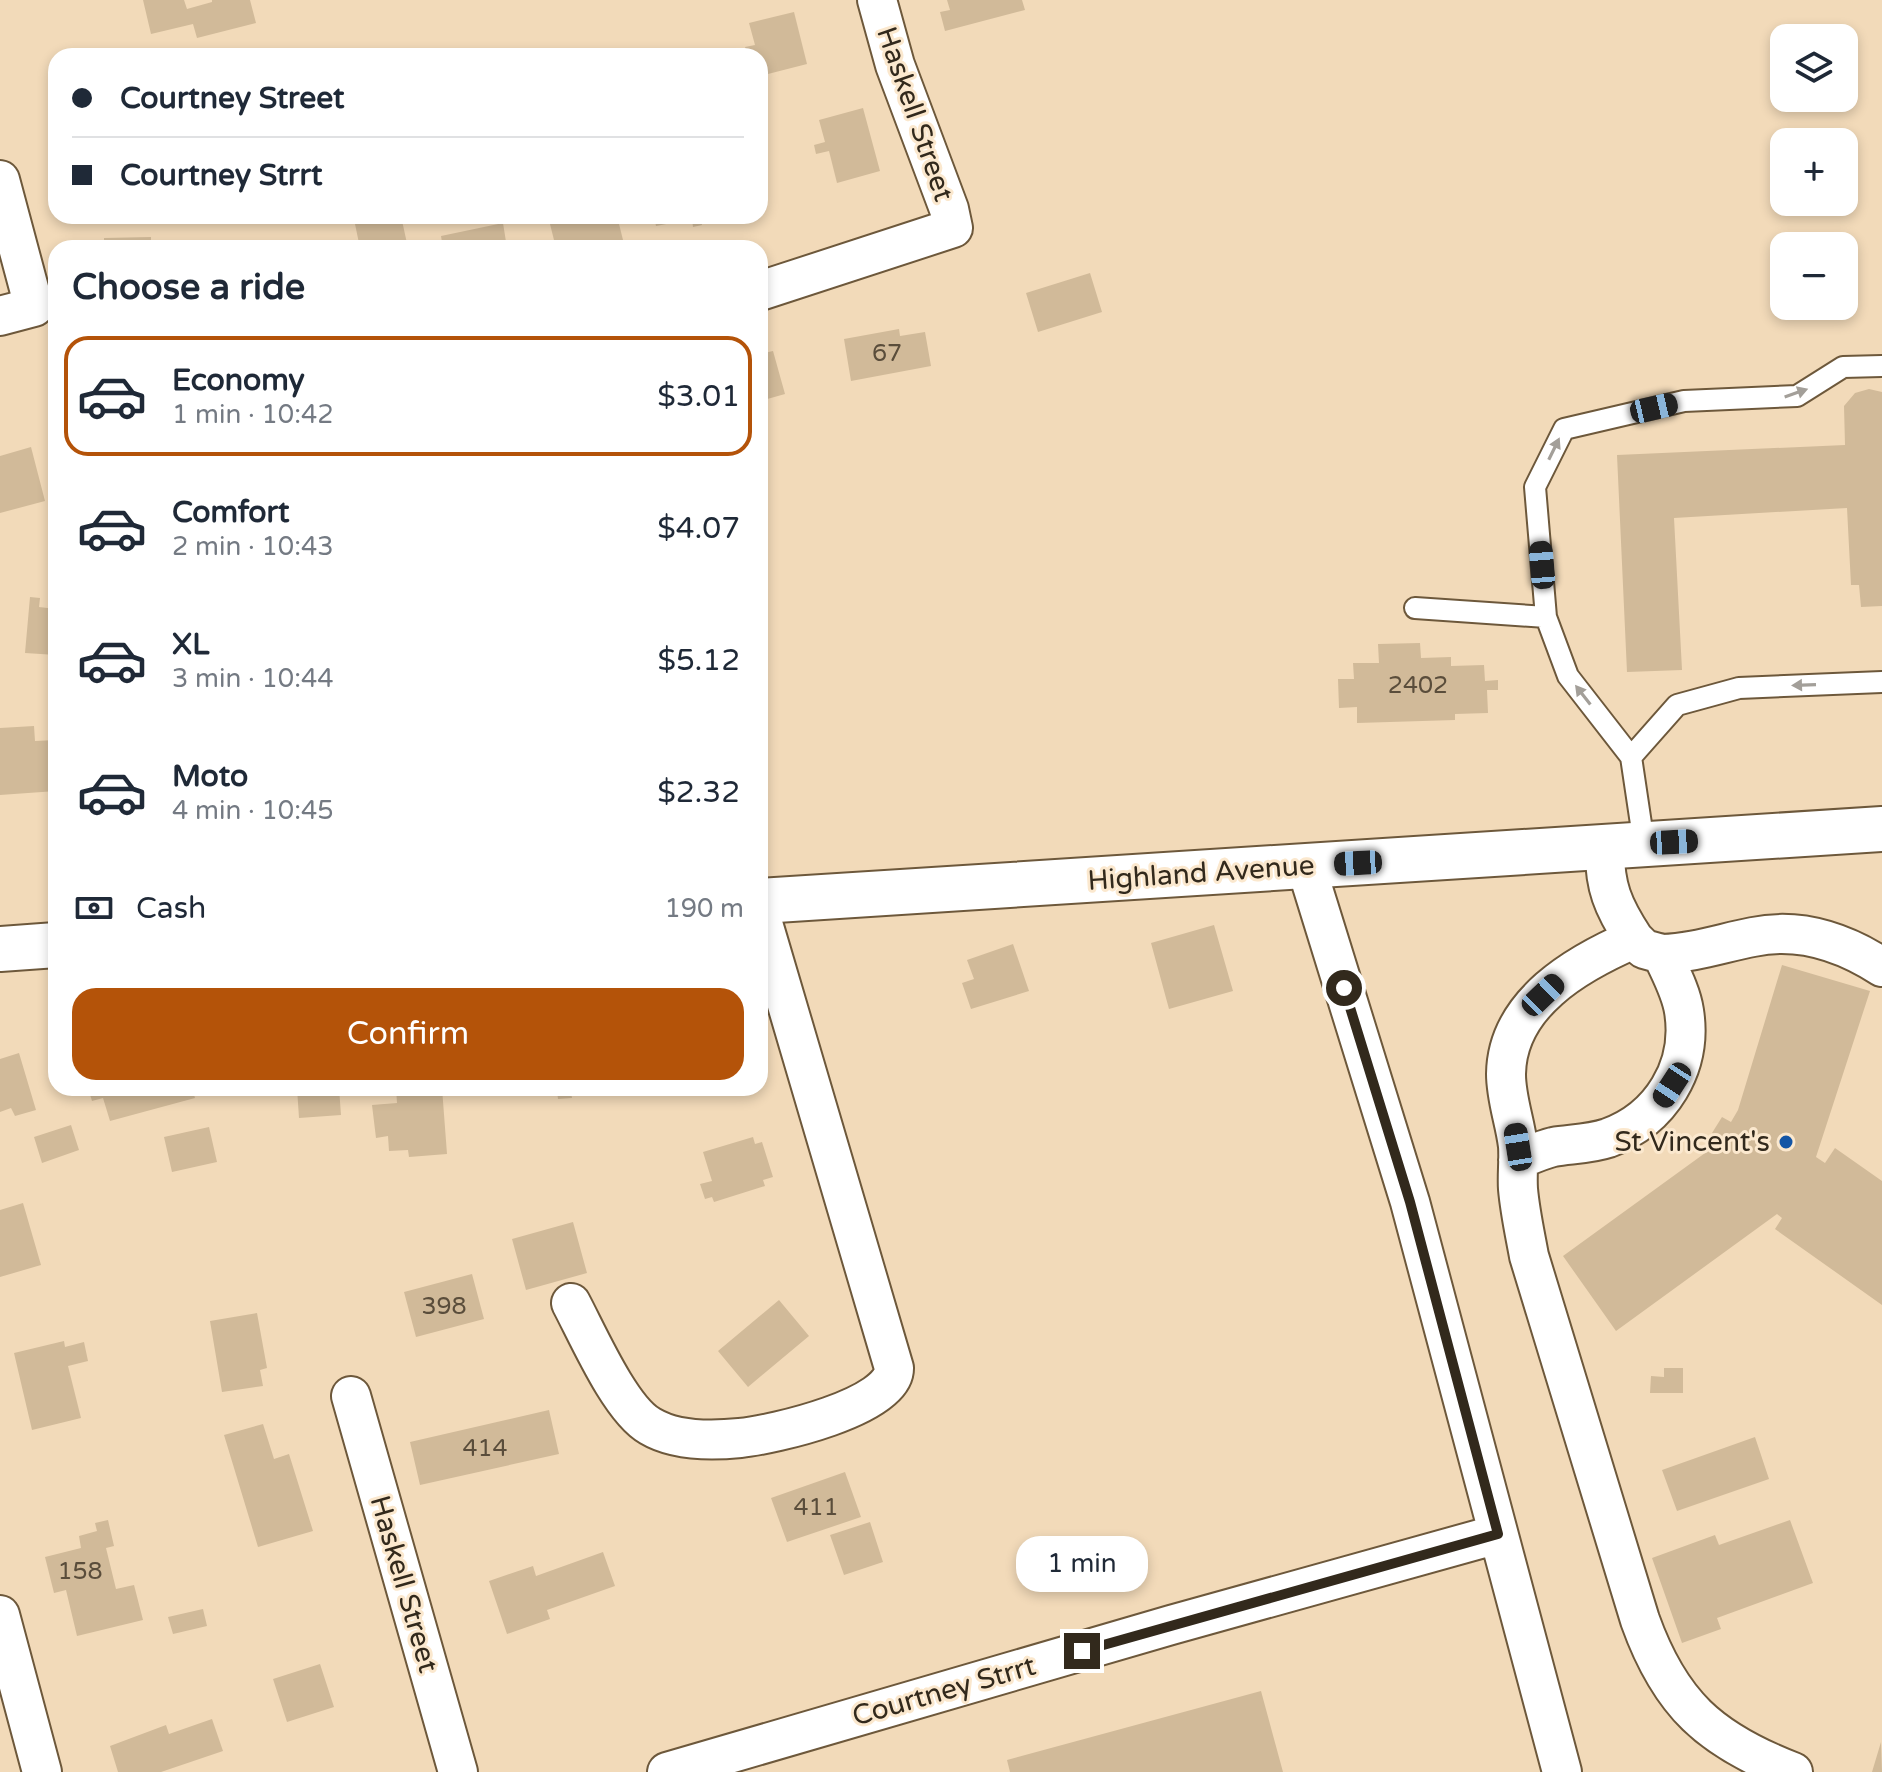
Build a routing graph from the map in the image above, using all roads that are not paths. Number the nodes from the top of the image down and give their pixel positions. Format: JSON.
{"nodes":[{"id":1,"x":877,"y":0,"type":"edge"},
{"id":2,"x":0,"y":180,"type":"edge"},
{"id":3,"x":768,"y":288,"type":"edge"},
{"id":4,"x":17,"y":312,"type":"edge"},
{"id":5,"x":1882,"y":366,"type":"edge"},
{"id":6,"x":1415,"y":608,"type":"dead end"},
{"id":7,"x":1546,"y":617,"type":"junction"},
{"id":8,"x":1882,"y":682,"type":"edge"},
{"id":9,"x":1631,"y":757,"type":"junction"},
{"id":10,"x":1882,"y":829,"type":"edge"},
{"id":11,"x":1625,"y":846,"type":"junction"},
{"id":12,"x":1306,"y":866,"type":"junction"},
{"id":13,"x":768,"y":900,"type":"edge"},
{"id":14,"x":768,"y":940,"type":"edge"},
{"id":15,"x":48,"y":946,"type":"edge"},
{"id":16,"x":1648,"y":946,"type":"junction"},
{"id":17,"x":0,"y":949,"type":"edge"},
{"id":18,"x":1882,"y":967,"type":"edge"},
{"id":19,"x":1518,"y":1160,"type":"junction"},
{"id":20,"x":571,"y":1303,"type":"dead end"},
{"id":21,"x":351,"y":1396,"type":"dead end"},
{"id":22,"x":1498,"y":1534,"type":"junction"},
{"id":23,"x":0,"y":1615,"type":"edge"},
{"id":24,"x":42,"y":1772,"type":"edge"},
{"id":25,"x":458,"y":1772,"type":"edge"},
{"id":26,"x":667,"y":1772,"type":"edge"},
{"id":27,"x":1562,"y":1772,"type":"edge"},
{"id":28,"x":1793,"y":1772,"type":"edge"}],
"edges":[{"from":1,"to":3,"type":"street","name":"Haskell Street"},
{"from":2,"to":4,"type":"street"},
{"from":7,"to":5,"type":"lane","one_way":true},
{"from":6,"to":7,"type":"lane"},
{"from":9,"to":7,"type":"lane","one_way":true},
{"from":8,"to":9,"type":"lane","one_way":true},
{"from":9,"to":11,"type":"lane"},
{"from":10,"to":11,"type":"main road","name":"Highland Avenue"},
{"from":11,"to":12,"type":"main road","name":"Highland Avenue"},
{"from":11,"to":16,"type":"street"},
{"from":12,"to":13,"type":"main road","name":"Highland Avenue"},
{"from":12,"to":22,"type":"street"},
{"from":14,"to":20,"type":"street"},
{"from":15,"to":17,"type":"main road"},
{"from":16,"to":18,"type":"street"},
{"from":16,"to":19,"type":"street"},
{"from":16,"to":19,"type":"street"},
{"from":19,"to":28,"type":"street"},
{"from":21,"to":25,"type":"street","name":"Haskell Street"},
{"from":22,"to":26,"type":"street","name":"Courtney Strrt"},
{"from":22,"to":27,"type":"street"},
{"from":23,"to":24,"type":"street"}]}
